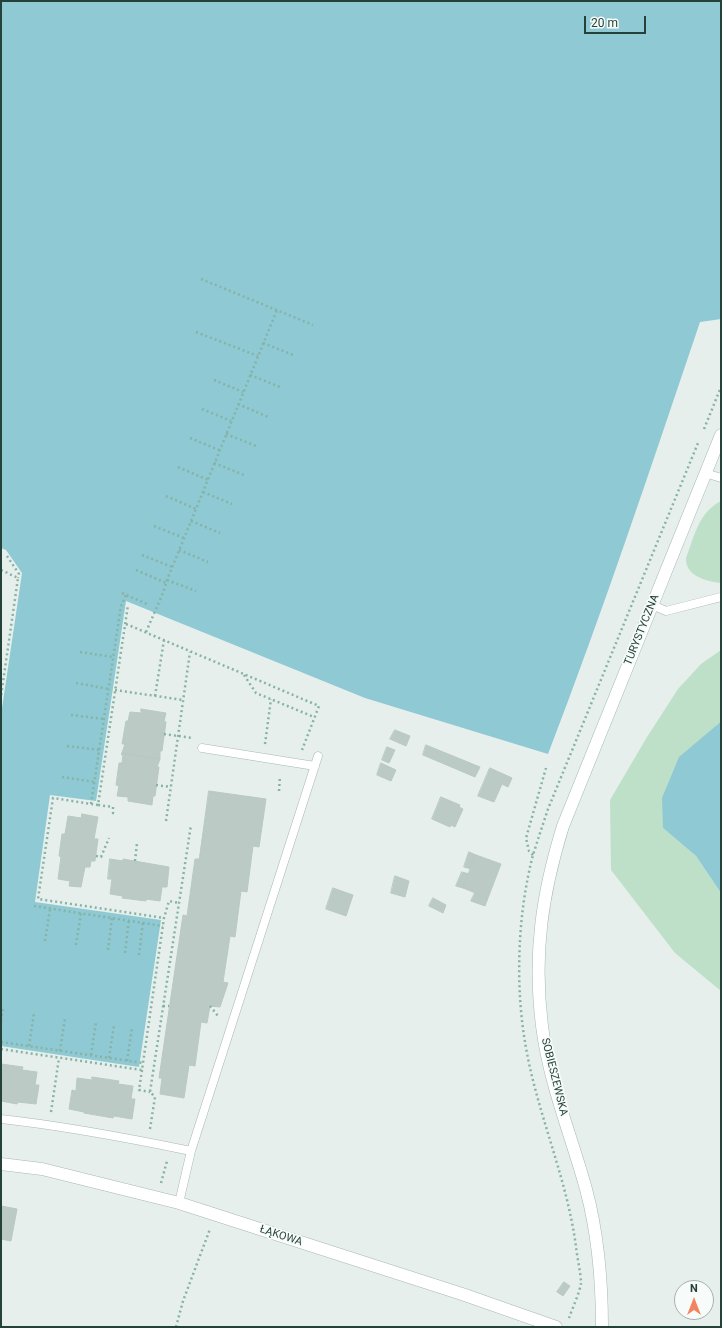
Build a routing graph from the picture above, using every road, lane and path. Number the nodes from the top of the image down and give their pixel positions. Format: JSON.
{"nodes":[{"id":1,"x":201,"y":279,"type":"dead end"},
{"id":2,"x":277,"y":310,"type":"junction"},
{"id":3,"x":313,"y":325,"type":"dead end"},
{"id":4,"x":196,"y":332,"type":"dead end"},
{"id":5,"x":263,"y":343,"type":"junction"},
{"id":6,"x":293,"y":355,"type":"dead end"},
{"id":7,"x":258,"y":356,"type":"junction"},
{"id":8,"x":250,"y":375,"type":"junction"},
{"id":9,"x":214,"y":380,"type":"dead end"},
{"id":10,"x":721,"y":387,"type":"edge"},
{"id":11,"x":280,"y":388,"type":"dead end"},
{"id":12,"x":243,"y":392,"type":"junction"},
{"id":13,"x":238,"y":404,"type":"junction"},
{"id":14,"x":202,"y":409,"type":"dead end"},
{"id":15,"x":268,"y":417,"type":"dead end"},
{"id":16,"x":232,"y":421,"type":"junction"},
{"id":17,"x":703,"y":430,"type":"dead end"},
{"id":18,"x":226,"y":434,"type":"junction"},
{"id":19,"x":721,"y":435,"type":"edge"},
{"id":20,"x":190,"y":438,"type":"dead end"},
{"id":21,"x":700,"y":438,"type":"dead end"},
{"id":22,"x":256,"y":446,"type":"dead end"},
{"id":23,"x":220,"y":450,"type":"junction"},
{"id":24,"x":214,"y":463,"type":"junction"},
{"id":25,"x":178,"y":467,"type":"dead end"},
{"id":26,"x":705,"y":473,"type":"junction"},
{"id":27,"x":244,"y":475,"type":"dead end"},
{"id":28,"x":721,"y":478,"type":"edge"},
{"id":29,"x":208,"y":480,"type":"junction"},
{"id":30,"x":203,"y":492,"type":"junction"},
{"id":31,"x":166,"y":496,"type":"dead end"},
{"id":32,"x":232,"y":504,"type":"dead end"},
{"id":33,"x":196,"y":509,"type":"junction"},
{"id":34,"x":191,"y":521,"type":"junction"},
{"id":35,"x":154,"y":526,"type":"dead end"},
{"id":36,"x":220,"y":533,"type":"dead end"},
{"id":37,"x":184,"y":538,"type":"junction"},
{"id":38,"x":179,"y":550,"type":"junction"},
{"id":39,"x":142,"y":555,"type":"dead end"},
{"id":40,"x":7,"y":556,"type":"dead end"},
{"id":41,"x":208,"y":562,"type":"dead end"},
{"id":42,"x":172,"y":567,"type":"junction"},
{"id":43,"x":1,"y":570,"type":"edge"},
{"id":44,"x":136,"y":570,"type":"dead end"},
{"id":45,"x":18,"y":578,"type":"junction"},
{"id":46,"x":166,"y":581,"type":"junction"},
{"id":47,"x":196,"y":592,"type":"dead end"},
{"id":48,"x":122,"y":593,"type":"dead end"},
{"id":49,"x":126,"y":595,"type":"junction"},
{"id":50,"x":721,"y":597,"type":"edge"},
{"id":51,"x":128,"y":604,"type":"dead end"},
{"id":52,"x":149,"y":605,"type":"dead end"},
{"id":53,"x":652,"y":605,"type":"junction"},
{"id":54,"x":126,"y":624,"type":"junction"},
{"id":55,"x":146,"y":632,"type":"junction"},
{"id":56,"x":164,"y":640,"type":"junction"},
{"id":57,"x":80,"y":652,"type":"dead end"},
{"id":58,"x":190,"y":652,"type":"junction"},
{"id":59,"x":114,"y":657,"type":"junction"},
{"id":60,"x":244,"y":675,"type":"junction"},
{"id":61,"x":76,"y":684,"type":"dead end"},
{"id":62,"x":109,"y":689,"type":"junction"},
{"id":63,"x":115,"y":690,"type":"junction"},
{"id":64,"x":1,"y":696,"type":"edge"},
{"id":65,"x":155,"y":696,"type":"junction"},
{"id":66,"x":271,"y":699,"type":"junction"},
{"id":67,"x":183,"y":700,"type":"junction"},
{"id":68,"x":71,"y":715,"type":"dead end"},
{"id":69,"x":314,"y":717,"type":"junction"},
{"id":70,"x":104,"y":719,"type":"junction"},
{"id":71,"x":164,"y":734,"type":"dead end"},
{"id":72,"x":178,"y":736,"type":"junction"},
{"id":73,"x":197,"y":738,"type":"dead end"},
{"id":74,"x":67,"y":746,"type":"dead end"},
{"id":75,"x":202,"y":748,"type":"dead end"},
{"id":76,"x":265,"y":748,"type":"dead end"},
{"id":77,"x":100,"y":750,"type":"junction"},
{"id":78,"x":300,"y":754,"type":"dead end"},
{"id":79,"x":318,"y":756,"type":"dead end"},
{"id":80,"x":315,"y":766,"type":"junction"},
{"id":81,"x":546,"y":768,"type":"dead end"},
{"id":82,"x":274,"y":775,"type":"dead end"},
{"id":83,"x":62,"y":777,"type":"dead end"},
{"id":84,"x":95,"y":782,"type":"junction"},
{"id":85,"x":156,"y":785,"type":"dead end"},
{"id":86,"x":171,"y":787,"type":"junction"},
{"id":87,"x":279,"y":791,"type":"dead end"},
{"id":88,"x":92,"y":803,"type":"junction"},
{"id":89,"x":98,"y":805,"type":"junction"},
{"id":90,"x":114,"y":813,"type":"dead end"},
{"id":91,"x":166,"y":821,"type":"dead end"},
{"id":92,"x":191,"y":825,"type":"dead end"},
{"id":93,"x":563,"y":826,"type":"joint"},
{"id":94,"x":109,"y":838,"type":"dead end"},
{"id":95,"x":137,"y":843,"type":"dead end"},
{"id":96,"x":96,"y":856,"type":"dead end"},
{"id":97,"x":135,"y":861,"type":"dead end"},
{"id":98,"x":179,"y":903,"type":"junction"},
{"id":99,"x":34,"y":906,"type":"dead end"},
{"id":100,"x":50,"y":909,"type":"junction"},
{"id":101,"x":81,"y":913,"type":"junction"},
{"id":102,"x":112,"y":918,"type":"junction"},
{"id":103,"x":164,"y":918,"type":"junction"},
{"id":104,"x":129,"y":920,"type":"junction"},
{"id":105,"x":145,"y":923,"type":"junction"},
{"id":106,"x":162,"y":925,"type":"junction"},
{"id":107,"x":45,"y":941,"type":"dead end"},
{"id":108,"x":76,"y":946,"type":"dead end"},
{"id":109,"x":108,"y":950,"type":"dead end"},
{"id":110,"x":125,"y":953,"type":"dead end"},
{"id":111,"x":139,"y":955,"type":"dead end"},
{"id":112,"x":163,"y":1006,"type":"junction"},
{"id":113,"x":169,"y":1006,"type":"dead end"},
{"id":114,"x":210,"y":1006,"type":"dead end"},
{"id":115,"x":3,"y":1008,"type":"dead end"},
{"id":116,"x":34,"y":1013,"type":"dead end"},
{"id":117,"x":218,"y":1016,"type":"dead end"},
{"id":118,"x":65,"y":1018,"type":"dead end"},
{"id":119,"x":1,"y":1021,"type":"edge"},
{"id":120,"x":96,"y":1022,"type":"dead end"},
{"id":121,"x":114,"y":1025,"type":"dead end"},
{"id":122,"x":132,"y":1028,"type":"dead end"},
{"id":123,"x":1,"y":1042,"type":"edge"},
{"id":124,"x":29,"y":1046,"type":"junction"},
{"id":125,"x":1,"y":1049,"type":"edge"},
{"id":126,"x":60,"y":1051,"type":"junction"},
{"id":127,"x":92,"y":1055,"type":"junction"},
{"id":128,"x":59,"y":1057,"type":"junction"},
{"id":129,"x":109,"y":1058,"type":"junction"},
{"id":130,"x":127,"y":1060,"type":"junction"},
{"id":131,"x":142,"y":1063,"type":"junction"},
{"id":132,"x":142,"y":1070,"type":"junction"},
{"id":133,"x":150,"y":1092,"type":"junction"},
{"id":134,"x":50,"y":1114,"type":"dead end"},
{"id":135,"x":1,"y":1118,"type":"edge"},
{"id":136,"x":149,"y":1132,"type":"dead end"},
{"id":137,"x":170,"y":1147,"type":"junction"},
{"id":138,"x":191,"y":1151,"type":"junction"},
{"id":139,"x":1,"y":1164,"type":"edge"},
{"id":140,"x":158,"y":1197,"type":"junction"},
{"id":141,"x":179,"y":1203,"type":"junction"},
{"id":142,"x":216,"y":1214,"type":"junction"},
{"id":143,"x":577,"y":1294,"type":"dead end"},
{"id":144,"x":568,"y":1320,"type":"dead end"},
{"id":145,"x":176,"y":1327,"type":"edge"},
{"id":146,"x":556,"y":1327,"type":"edge"},
{"id":147,"x":602,"y":1327,"type":"edge"}],
"edges":[{"from":1,"to":2,"type":"path"},
{"from":2,"to":3,"type":"path"},
{"from":2,"to":5,"type":"path"},
{"from":4,"to":7,"type":"path"},
{"from":5,"to":6,"type":"path"},
{"from":5,"to":7,"type":"path"},
{"from":7,"to":8,"type":"path"},
{"from":8,"to":11,"type":"path"},
{"from":8,"to":12,"type":"path"},
{"from":9,"to":12,"type":"path"},
{"from":10,"to":17,"type":"path"},
{"from":12,"to":13,"type":"path"},
{"from":13,"to":15,"type":"path"},
{"from":13,"to":16,"type":"path"},
{"from":14,"to":16,"type":"path"},
{"from":16,"to":18,"type":"path"},
{"from":18,"to":22,"type":"path"},
{"from":18,"to":23,"type":"path"},
{"from":19,"to":26,"type":"main road","name":"TURYSTYCZNA"},
{"from":20,"to":23,"type":"path"},
{"from":21,"to":81,"type":"path"},
{"from":23,"to":24,"type":"path"},
{"from":24,"to":27,"type":"path"},
{"from":24,"to":29,"type":"path"},
{"from":25,"to":29,"type":"path"},
{"from":26,"to":28,"type":"lane"},
{"from":26,"to":53,"type":"main road","name":"TURYSTYCZNA"},
{"from":29,"to":30,"type":"path"},
{"from":30,"to":32,"type":"path"},
{"from":30,"to":33,"type":"path"},
{"from":31,"to":33,"type":"path"},
{"from":33,"to":34,"type":"path"},
{"from":34,"to":36,"type":"path"},
{"from":34,"to":37,"type":"path"},
{"from":35,"to":37,"type":"path"},
{"from":37,"to":38,"type":"path"},
{"from":38,"to":41,"type":"path"},
{"from":38,"to":42,"type":"path"},
{"from":39,"to":42,"type":"path"},
{"from":40,"to":45,"type":"path"},
{"from":42,"to":46,"type":"path"},
{"from":43,"to":45,"type":"path"},
{"from":44,"to":46,"type":"path"},
{"from":45,"to":64,"type":"path"},
{"from":46,"to":47,"type":"path"},
{"from":46,"to":55,"type":"path"},
{"from":48,"to":49,"type":"path"},
{"from":49,"to":52,"type":"path"},
{"from":49,"to":59,"type":"path"},
{"from":50,"to":53,"type":"lane"},
{"from":51,"to":54,"type":"path"},
{"from":53,"to":93,"type":"main road","name":"TURYSTYCZNA"},
{"from":54,"to":55,"type":"path"},
{"from":54,"to":63,"type":"path"},
{"from":55,"to":56,"type":"path"},
{"from":56,"to":58,"type":"path"},
{"from":56,"to":65,"type":"path"},
{"from":57,"to":59,"type":"path"},
{"from":58,"to":60,"type":"path"},
{"from":58,"to":67,"type":"path"},
{"from":59,"to":62,"type":"path"},
{"from":60,"to":66,"type":"path"},
{"from":60,"to":69,"type":"path"},
{"from":61,"to":62,"type":"path"},
{"from":62,"to":70,"type":"path"},
{"from":63,"to":65,"type":"path"},
{"from":63,"to":89,"type":"path"},
{"from":65,"to":67,"type":"path"},
{"from":66,"to":69,"type":"path"},
{"from":66,"to":76,"type":"path"},
{"from":67,"to":72,"type":"path"},
{"from":68,"to":70,"type":"path"},
{"from":69,"to":78,"type":"path"},
{"from":70,"to":77,"type":"path"},
{"from":71,"to":72,"type":"path"},
{"from":72,"to":73,"type":"path"},
{"from":72,"to":86,"type":"path"},
{"from":74,"to":77,"type":"path"},
{"from":75,"to":80,"type":"lane"},
{"from":77,"to":84,"type":"path"},
{"from":79,"to":80,"type":"lane"},
{"from":80,"to":138,"type":"lane"},
{"from":82,"to":87,"type":"path"},
{"from":83,"to":84,"type":"path"},
{"from":84,"to":88,"type":"path"},
{"from":85,"to":86,"type":"path"},
{"from":86,"to":91,"type":"path"},
{"from":88,"to":89,"type":"path"},
{"from":88,"to":103,"type":"path"},
{"from":89,"to":90,"type":"path"},
{"from":92,"to":98,"type":"path"},
{"from":93,"to":147,"type":"main road","name":"SOBIESZEWSKA"},
{"from":94,"to":96,"type":"path"},
{"from":95,"to":97,"type":"path"},
{"from":98,"to":103,"type":"path"},
{"from":98,"to":112,"type":"path"},
{"from":99,"to":100,"type":"path"},
{"from":100,"to":101,"type":"path"},
{"from":100,"to":107,"type":"path"},
{"from":101,"to":102,"type":"path"},
{"from":101,"to":108,"type":"path"},
{"from":102,"to":104,"type":"path"},
{"from":102,"to":109,"type":"path"},
{"from":103,"to":106,"type":"path"},
{"from":104,"to":105,"type":"path"},
{"from":104,"to":110,"type":"path"},
{"from":105,"to":106,"type":"path"},
{"from":105,"to":111,"type":"path"},
{"from":106,"to":131,"type":"path"},
{"from":112,"to":113,"type":"path"},
{"from":112,"to":133,"type":"path"},
{"from":114,"to":117,"type":"path"},
{"from":115,"to":119,"type":"path"},
{"from":116,"to":124,"type":"path"},
{"from":118,"to":126,"type":"path"},
{"from":120,"to":127,"type":"path"},
{"from":121,"to":129,"type":"path"},
{"from":122,"to":130,"type":"path"},
{"from":123,"to":124,"type":"path"},
{"from":124,"to":126,"type":"path"},
{"from":125,"to":128,"type":"path"},
{"from":126,"to":127,"type":"path"},
{"from":127,"to":129,"type":"path"},
{"from":128,"to":132,"type":"path"},
{"from":128,"to":134,"type":"path"},
{"from":129,"to":130,"type":"path"},
{"from":130,"to":131,"type":"path"},
{"from":131,"to":132,"type":"path"},
{"from":132,"to":133,"type":"path"},
{"from":133,"to":136,"type":"path"},
{"from":135,"to":137,"type":"lane"},
{"from":137,"to":138,"type":"lane"},
{"from":137,"to":140,"type":"path"},
{"from":138,"to":141,"type":"lane"},
{"from":139,"to":140,"type":"main road","name":"ŁĄKOWA"},
{"from":140,"to":141,"type":"main road","name":"ŁĄKOWA"},
{"from":141,"to":142,"type":"main road","name":"ŁĄKOWA"},
{"from":142,"to":145,"type":"path"},
{"from":142,"to":146,"type":"main road","name":"ŁĄKOWA"},
{"from":143,"to":144,"type":"path"}]}
